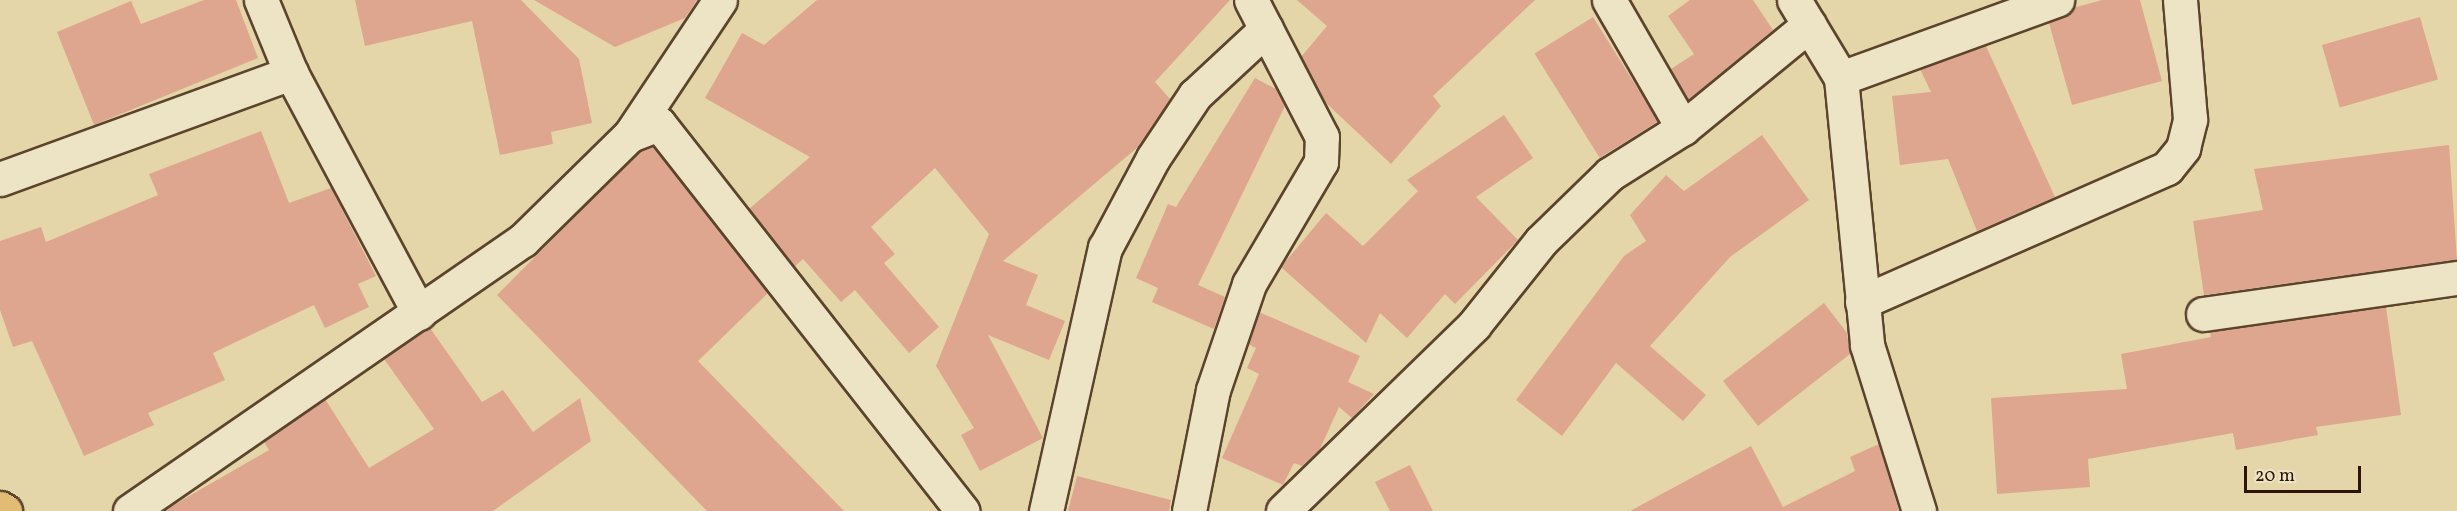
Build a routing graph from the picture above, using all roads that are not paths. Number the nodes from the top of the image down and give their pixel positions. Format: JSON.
{"nodes":[{"id":1,"x":261,"y":0,"type":"edge"},
{"id":2,"x":720,"y":0,"type":"edge"},
{"id":3,"x":1251,"y":0,"type":"edge"},
{"id":4,"x":1609,"y":0,"type":"edge"},
{"id":5,"x":2057,"y":0,"type":"edge"},
{"id":6,"x":2180,"y":0,"type":"edge"},
{"id":7,"x":1802,"y":12,"type":"edge"},
{"id":8,"x":1266,"y":29,"type":"junction"},
{"id":9,"x":291,"y":73,"type":"junction"},
{"id":10,"x":1841,"y":78,"type":"junction"},
{"id":11,"x":1683,"y":128,"type":"junction"},
{"id":12,"x":630,"y":135,"type":"junction"},
{"id":13,"x":0,"y":179,"type":"edge"},
{"id":14,"x":2457,"y":278,"type":"edge"},
{"id":15,"x":1862,"y":302,"type":"junction"},
{"id":16,"x":420,"y":313,"type":"junction"},
{"id":17,"x":2203,"y":314,"type":"dead end"},
{"id":18,"x":0,"y":508,"type":"edge"},
{"id":19,"x":5,"y":511,"type":"edge"},
{"id":20,"x":130,"y":511,"type":"edge"},
{"id":21,"x":962,"y":511,"type":"edge"},
{"id":22,"x":1046,"y":511,"type":"edge"},
{"id":23,"x":1190,"y":511,"type":"edge"},
{"id":24,"x":1283,"y":511,"type":"edge"},
{"id":25,"x":1919,"y":511,"type":"edge"}],
"edges":[{"from":1,"to":9,"type":"street"},
{"from":2,"to":12,"type":"street"},
{"from":3,"to":8,"type":"street"},
{"from":4,"to":11,"type":"street"},
{"from":5,"to":10,"type":"street"},
{"from":6,"to":15,"type":"street"},
{"from":7,"to":10,"type":"street"},
{"from":7,"to":11,"type":"street"},
{"from":8,"to":22,"type":"street"},
{"from":8,"to":23,"type":"street"},
{"from":9,"to":13,"type":"street"},
{"from":9,"to":16,"type":"street"},
{"from":10,"to":15,"type":"street"},
{"from":11,"to":24,"type":"street"},
{"from":12,"to":16,"type":"street"},
{"from":12,"to":21,"type":"street"},
{"from":14,"to":17,"type":"street"},
{"from":15,"to":25,"type":"street"},
{"from":16,"to":20,"type":"street"},
{"from":18,"to":19,"type":"main road"}]}
